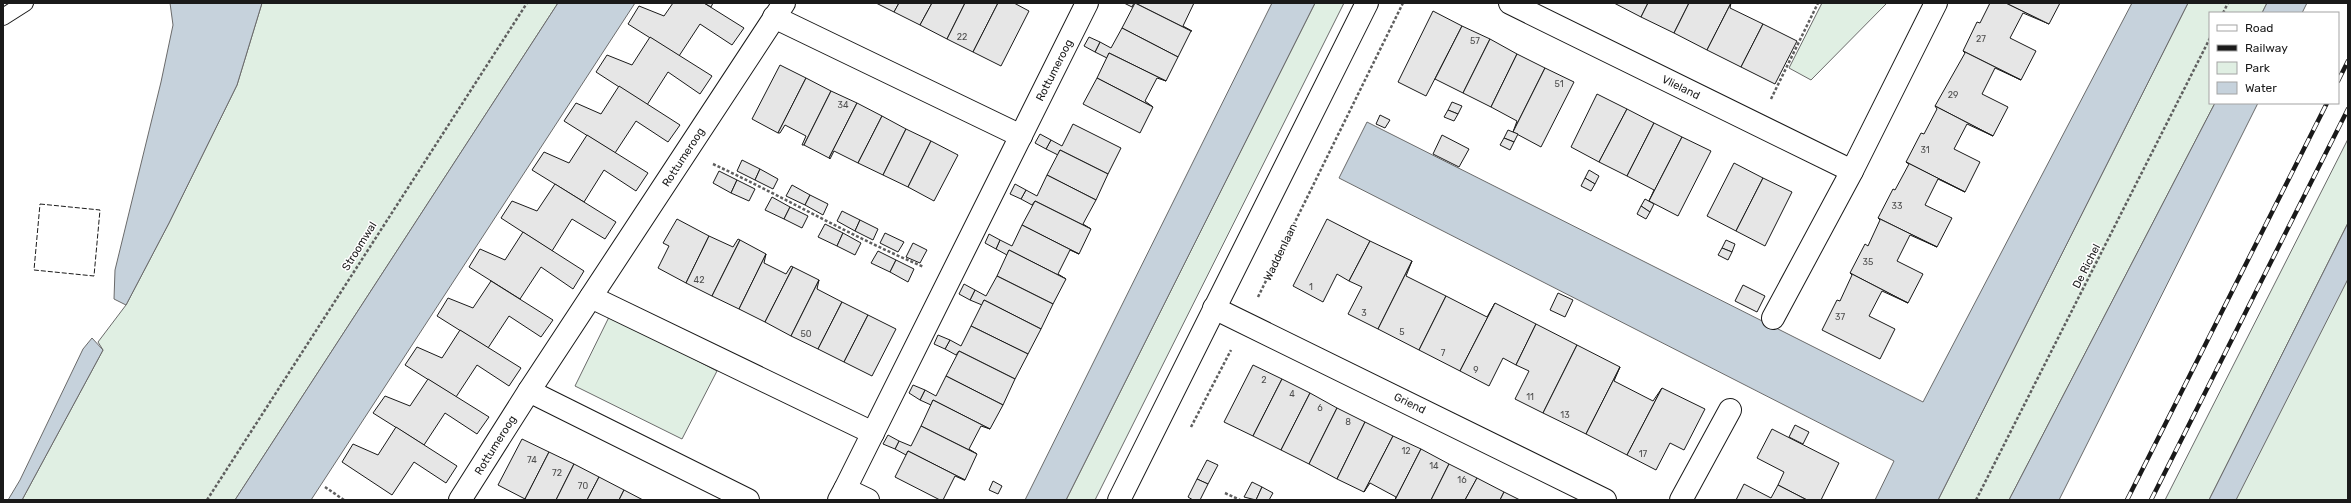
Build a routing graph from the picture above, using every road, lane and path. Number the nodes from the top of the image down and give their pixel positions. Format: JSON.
{"nodes":[{"id":1,"x":25,"y":3,"type":"edge"},
{"id":2,"x":527,"y":3,"type":"edge"},
{"id":3,"x":1088,"y":3,"type":"edge"},
{"id":4,"x":1367,"y":3,"type":"edge"},
{"id":5,"x":1403,"y":3,"type":"edge"},
{"id":6,"x":1510,"y":3,"type":"edge"},
{"id":7,"x":1818,"y":3,"type":"edge"},
{"id":8,"x":1936,"y":3,"type":"edge"},
{"id":9,"x":2228,"y":3,"type":"edge"},
{"id":10,"x":779,"y":10,"type":"edge"},
{"id":11,"x":2224,"y":12,"type":"edge"},
{"id":12,"x":3,"y":17,"type":"edge"},
{"id":13,"x":2209,"y":40,"type":"edge"},
{"id":14,"x":1758,"y":125,"type":"junction"},
{"id":15,"x":1021,"y":136,"type":"junction"},
{"id":16,"x":686,"y":152,"type":"junction"},
{"id":17,"x":1852,"y":171,"type":"junction"},
{"id":18,"x":950,"y":278,"type":"junction"},
{"id":19,"x":591,"y":297,"type":"junction"},
{"id":20,"x":1214,"y":308,"type":"junction"},
{"id":21,"x":1773,"y":318,"type":"dead end"},
{"id":22,"x":1245,"y":322,"type":"junction"},
{"id":23,"x":529,"y":391,"type":"junction"},
{"id":24,"x":1730,"y":410,"type":"dead end"},
{"id":25,"x":1188,"y":432,"type":"dead end"},
{"id":26,"x":872,"y":433,"type":"junction"},
{"id":27,"x":325,"y":487,"type":"dead end"},
{"id":28,"x":1225,"y":493,"type":"dead end"},
{"id":29,"x":842,"y":494,"type":"edge"},
{"id":30,"x":207,"y":500,"type":"edge"},
{"id":31,"x":344,"y":500,"type":"edge"},
{"id":32,"x":460,"y":500,"type":"edge"},
{"id":33,"x":748,"y":500,"type":"edge"},
{"id":34,"x":868,"y":500,"type":"edge"},
{"id":35,"x":1119,"y":500,"type":"edge"},
{"id":36,"x":1240,"y":500,"type":"edge"},
{"id":37,"x":1605,"y":500,"type":"edge"},
{"id":38,"x":1681,"y":500,"type":"edge"},
{"id":39,"x":1976,"y":500,"type":"edge"}],
"edges":[{"from":1,"to":12,"type":"lane"},
{"from":2,"to":30,"type":"path","name":"Stroomwal"},
{"from":3,"to":15,"type":"street","name":"Rottumeroog"},
{"from":4,"to":20,"type":"street"},
{"from":5,"to":22,"type":"path","name":"Waddenlaan"},
{"from":6,"to":14,"type":"street","name":"Vlieland"},
{"from":7,"to":14,"type":"path"},
{"from":8,"to":17,"type":"street"},
{"from":9,"to":11,"type":"path"},
{"from":10,"to":15,"type":"street","name":"Rottumeroog"},
{"from":10,"to":16,"type":"street","name":"Rottumeroog"},
{"from":13,"to":39,"type":"path","name":"De Richel"},
{"from":14,"to":17,"type":"street","name":"Vlieland"},
{"from":15,"to":18,"type":"street","name":"Rottumeroog"},
{"from":16,"to":18,"type":"path"},
{"from":16,"to":19,"type":"street","name":"Rottumeroog"},
{"from":17,"to":21,"type":"street"},
{"from":18,"to":26,"type":"street","name":"Rottumeroog"},
{"from":19,"to":23,"type":"street","name":"Rottumeroog"},
{"from":19,"to":26,"type":"street"},
{"from":20,"to":22,"type":"street","name":"Griend"},
{"from":20,"to":35,"type":"street"},
{"from":22,"to":25,"type":"path","name":"Waddenlaan"},
{"from":22,"to":37,"type":"street","name":"Griend"},
{"from":23,"to":32,"type":"street","name":"Rottumeroog"},
{"from":23,"to":33,"type":"street"},
{"from":24,"to":38,"type":"street"},
{"from":26,"to":29,"type":"street","name":"Rottumeroog"},
{"from":27,"to":31,"type":"path"},
{"from":28,"to":36,"type":"path"},
{"from":29,"to":34,"type":"street","name":"Rottumeroog"}]}
